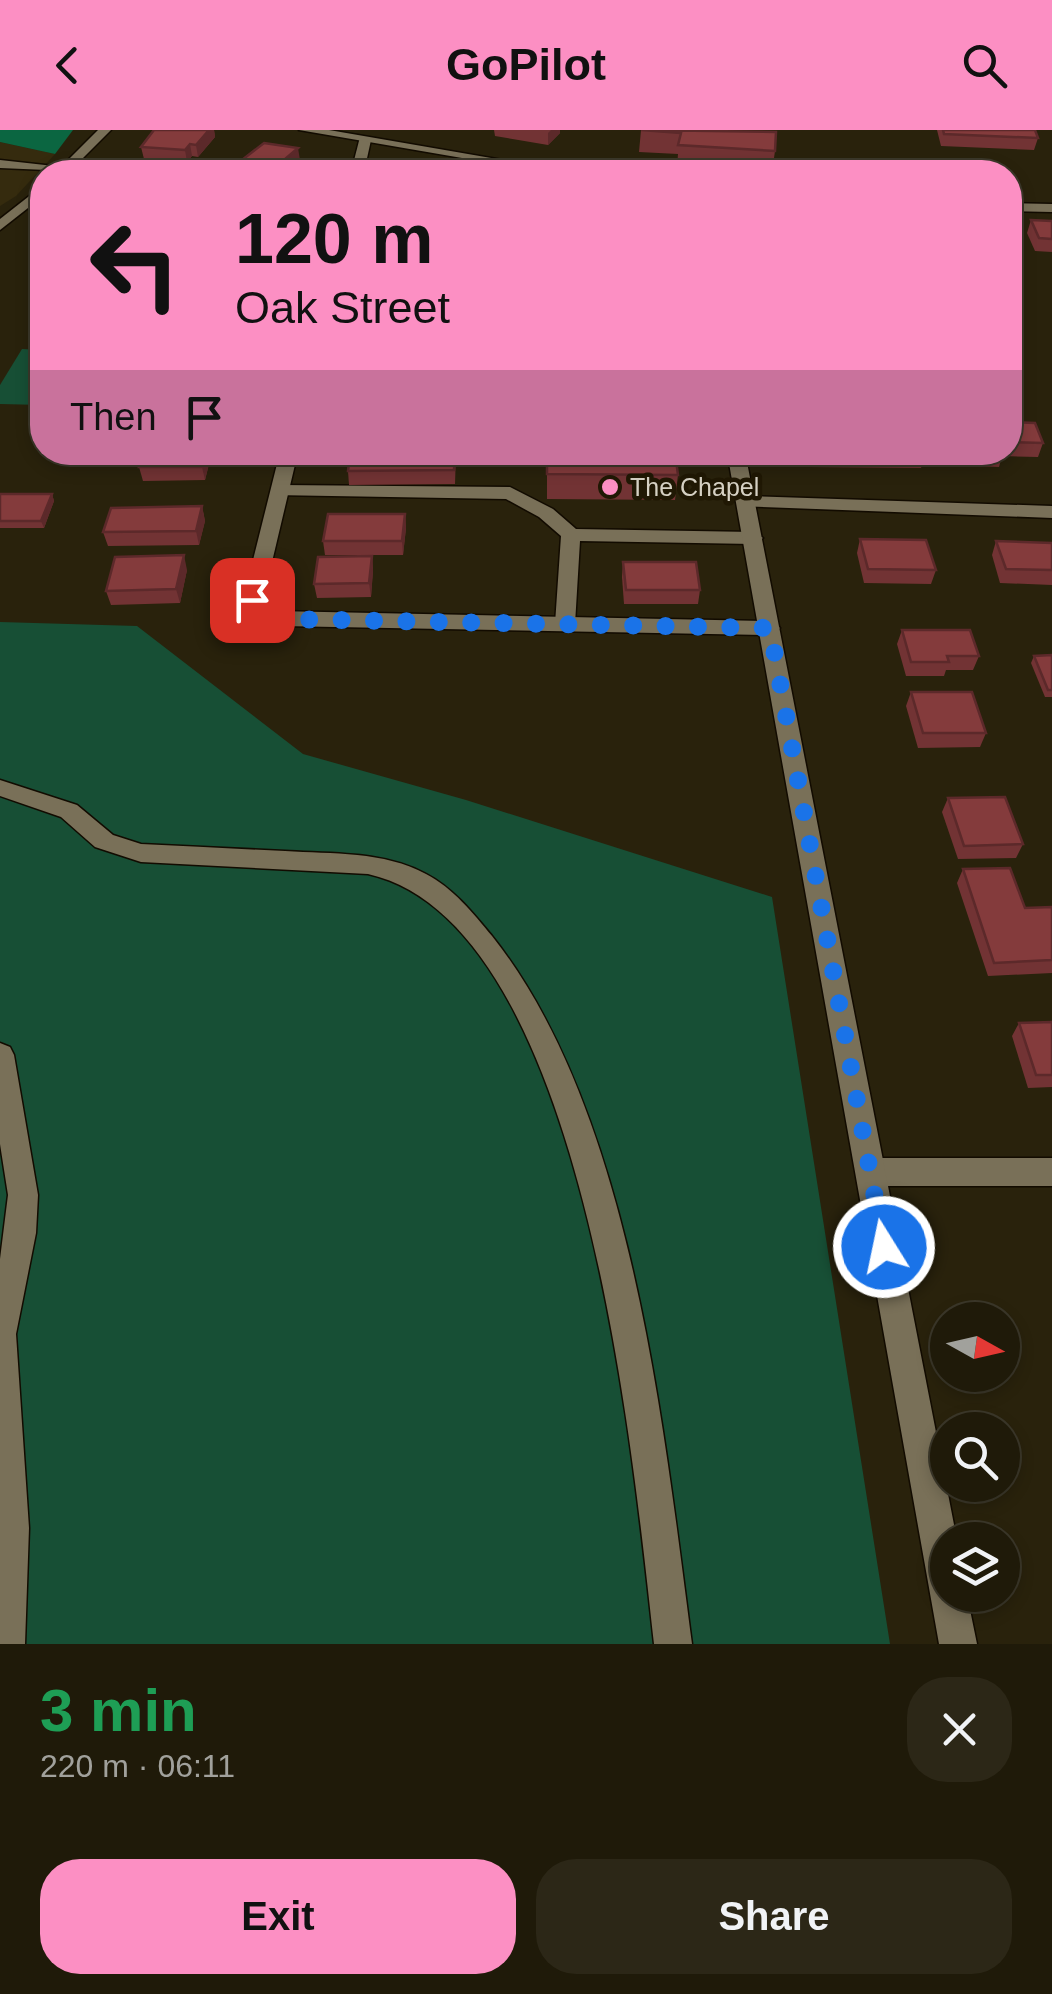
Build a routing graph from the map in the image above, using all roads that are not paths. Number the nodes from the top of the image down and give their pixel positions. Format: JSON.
{"nodes":[{"id":1,"x":105,"y":130,"type":"edge"},
{"id":2,"x":305,"y":130,"type":"edge"},
{"id":3,"x":365,"y":140,"type":"junction"},
{"id":4,"x":74,"y":160,"type":"edge"},
{"id":5,"x":360,"y":160,"type":"edge"},
{"id":6,"x":491,"y":160,"type":"edge"},
{"id":7,"x":0,"y":164,"type":"edge"},
{"id":8,"x":30,"y":168,"type":"edge"},
{"id":9,"x":30,"y":200,"type":"edge"},
{"id":10,"x":1022,"y":207,"type":"edge"},
{"id":11,"x":1052,"y":208,"type":"edge"},
{"id":12,"x":0,"y":226,"type":"edge"},
{"id":13,"x":286,"y":465,"type":"edge"},
{"id":14,"x":738,"y":465,"type":"edge"},
{"id":15,"x":280,"y":492,"type":"junction"},
{"id":16,"x":745,"y":502,"type":"junction"},
{"id":17,"x":1052,"y":512,"type":"edge"},
{"id":18,"x":570,"y":535,"type":"junction"},
{"id":19,"x":752,"y":538,"type":"junction"},
{"id":20,"x":565,"y":624,"type":"junction"},
{"id":21,"x":770,"y":628,"type":"junction"},
{"id":22,"x":0,"y":788,"type":"edge"},
{"id":23,"x":0,"y":1055,"type":"edge"},
{"id":24,"x":871,"y":1172,"type":"junction"},
{"id":25,"x":1052,"y":1172,"type":"edge"},
{"id":26,"x":0,"y":1334,"type":"edge"},
{"id":27,"x":936,"y":1522,"type":"edge"},
{"id":28,"x":952,"y":1612,"type":"edge"},
{"id":29,"x":6,"y":1644,"type":"edge"},
{"id":30,"x":673,"y":1644,"type":"edge"},
{"id":31,"x":958,"y":1644,"type":"edge"}],
"edges":[{"from":1,"to":4,"type":"street"},
{"from":2,"to":3,"type":"street"},
{"from":3,"to":5,"type":"street"},
{"from":3,"to":6,"type":"street"},
{"from":7,"to":8,"type":"street"},
{"from":9,"to":12,"type":"street"},
{"from":10,"to":11,"type":"street"},
{"from":13,"to":15,"type":"street"},
{"from":14,"to":16,"type":"street"},
{"from":15,"to":18,"type":"street"},
{"from":15,"to":20,"type":"street"},
{"from":16,"to":17,"type":"street"},
{"from":16,"to":19,"type":"street"},
{"from":18,"to":19,"type":"street"},
{"from":18,"to":20,"type":"street"},
{"from":19,"to":21,"type":"street"},
{"from":20,"to":21,"type":"street"},
{"from":21,"to":24,"type":"street"},
{"from":22,"to":30,"type":"street"},
{"from":23,"to":26,"type":"street"},
{"from":24,"to":25,"type":"street"},
{"from":24,"to":27,"type":"street"},
{"from":26,"to":29,"type":"street"},
{"from":28,"to":31,"type":"street"}]}
